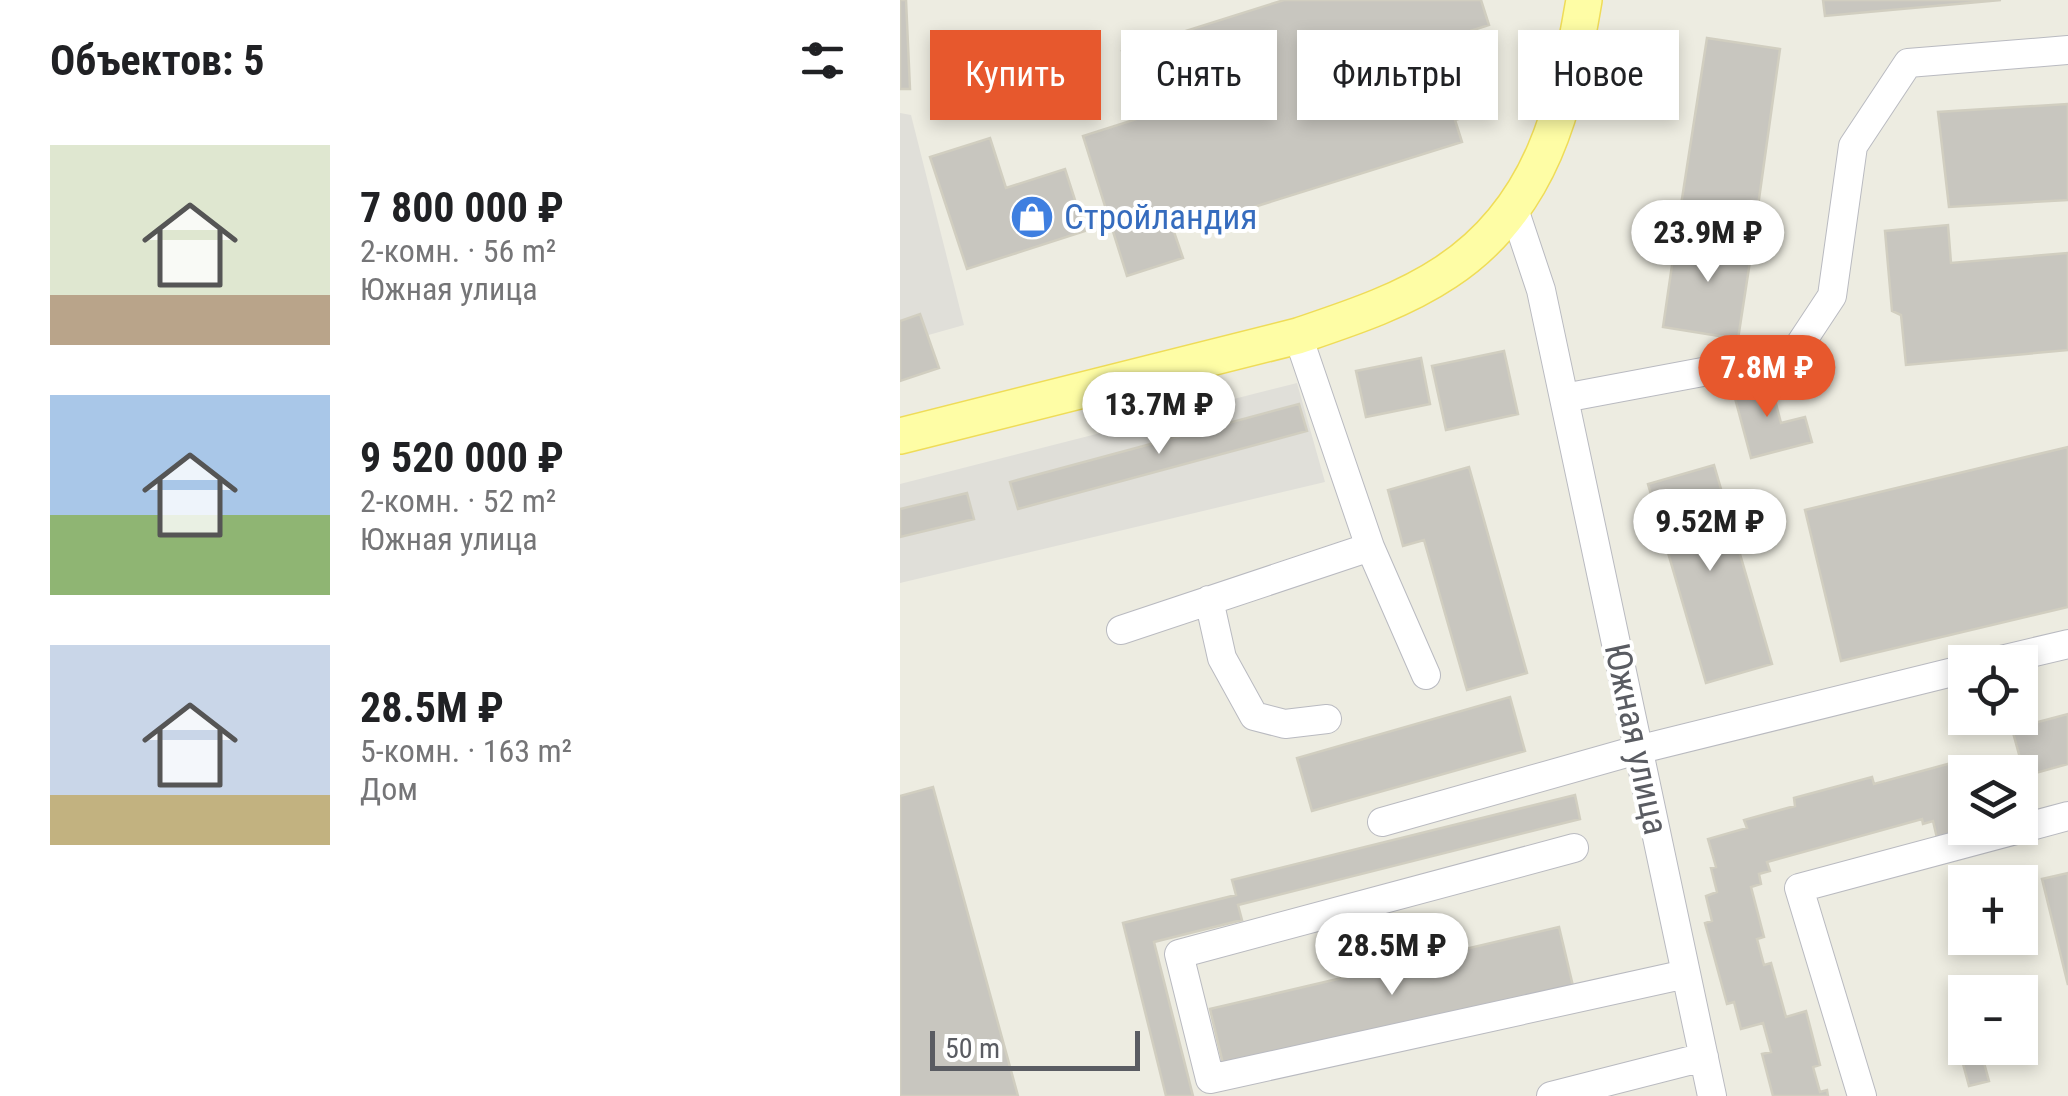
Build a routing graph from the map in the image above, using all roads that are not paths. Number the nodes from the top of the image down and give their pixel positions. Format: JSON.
{"nodes":[{"id":1,"x":1584,"y":0,"type":"edge"},
{"id":2,"x":2068,"y":50,"type":"edge"},
{"id":3,"x":1514,"y":209,"type":"junction"},
{"id":4,"x":1298,"y":336,"type":"junction"},
{"id":5,"x":1564,"y":398,"type":"junction"},
{"id":6,"x":900,"y":436,"type":"edge"},
{"id":7,"x":1370,"y":547,"type":"junction"},
{"id":8,"x":1209,"y":600,"type":"junction"},
{"id":9,"x":1121,"y":630,"type":"dead end"},
{"id":10,"x":2068,"y":644,"type":"edge"},
{"id":11,"x":2038,"y":651,"type":"edge"},
{"id":12,"x":1948,"y":673,"type":"edge"},
{"id":13,"x":1426,"y":675,"type":"dead end"},
{"id":14,"x":1326,"y":720,"type":"dead end"},
{"id":15,"x":1638,"y":750,"type":"junction"},
{"id":16,"x":2068,"y":816,"type":"edge"},
{"id":17,"x":1382,"y":822,"type":"dead end"},
{"id":18,"x":1574,"y":848,"type":"dead end"},
{"id":19,"x":1686,"y":974,"type":"junction"},
{"id":20,"x":1704,"y":1057,"type":"junction"},
{"id":21,"x":1213,"y":1087,"type":"edge"},
{"id":22,"x":1614,"y":1088,"type":"edge"},
{"id":23,"x":1552,"y":1096,"type":"edge"},
{"id":24,"x":1712,"y":1096,"type":"edge"},
{"id":25,"x":1862,"y":1096,"type":"edge"}],
"edges":[{"from":1,"to":3,"type":"main road"},
{"from":2,"to":5,"type":"street"},
{"from":3,"to":4,"type":"main road"},
{"from":3,"to":5,"type":"street","name":"Южная улица"},
{"from":4,"to":6,"type":"main road"},
{"from":4,"to":7,"type":"street"},
{"from":5,"to":15,"type":"street","name":"Южная улица"},
{"from":7,"to":8,"type":"street"},
{"from":7,"to":13,"type":"street"},
{"from":8,"to":9,"type":"street"},
{"from":8,"to":14,"type":"street"},
{"from":10,"to":11,"type":"street"},
{"from":12,"to":15,"type":"street"},
{"from":15,"to":17,"type":"street"},
{"from":15,"to":19,"type":"street","name":"Южная улица"},
{"from":16,"to":25,"type":"street"},
{"from":18,"to":21,"type":"street"},
{"from":19,"to":20,"type":"street","name":"Южная улица"},
{"from":19,"to":21,"type":"street"},
{"from":20,"to":22,"type":"street"},
{"from":20,"to":24,"type":"street","name":"Южная улица"},
{"from":22,"to":23,"type":"street"}]}
